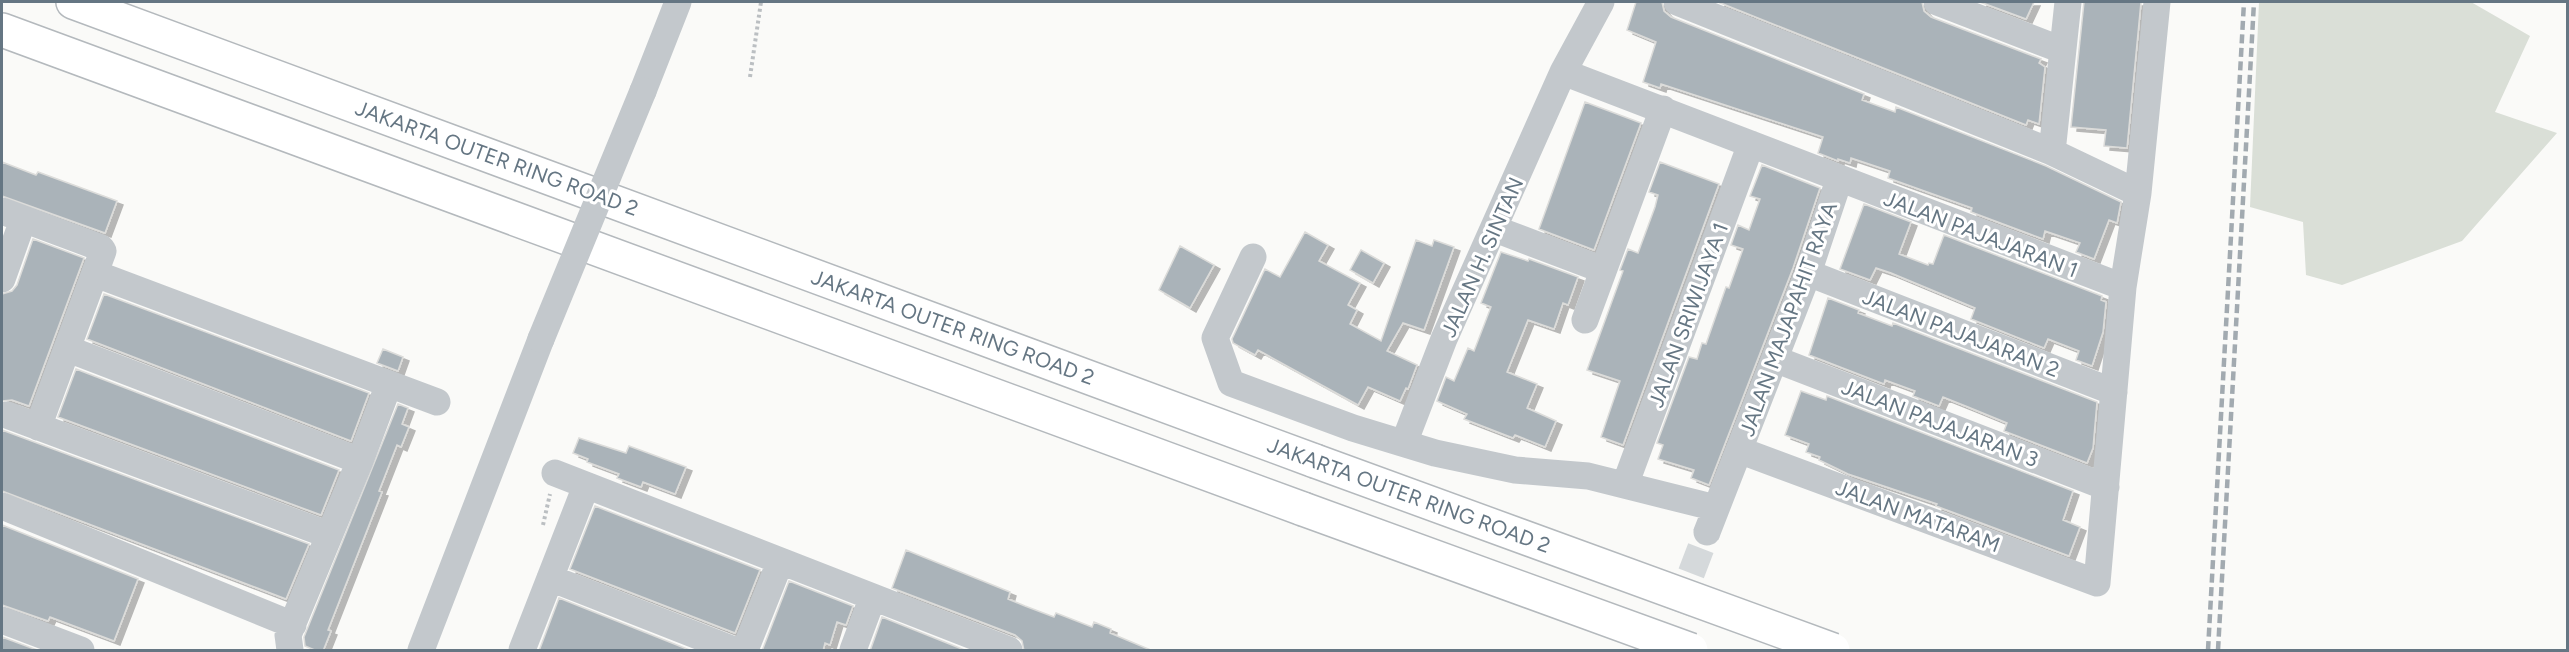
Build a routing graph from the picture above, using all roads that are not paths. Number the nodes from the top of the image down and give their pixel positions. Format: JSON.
{"nodes":[{"id":1,"x":73,"y":2,"type":"edge"},
{"id":2,"x":678,"y":2,"type":"edge"},
{"id":3,"x":1601,"y":2,"type":"edge"},
{"id":4,"x":1677,"y":2,"type":"edge"},
{"id":5,"x":1937,"y":2,"type":"edge"},
{"id":6,"x":2068,"y":2,"type":"edge"},
{"id":7,"x":2157,"y":2,"type":"edge"},
{"id":8,"x":1710,"y":8,"type":"edge"},
{"id":9,"x":2,"y":30,"type":"edge"},
{"id":10,"x":2061,"y":50,"type":"junction"},
{"id":11,"x":1569,"y":74,"type":"junction"},
{"id":12,"x":1663,"y":109,"type":"junction"},
{"id":13,"x":1751,"y":144,"type":"junction"},
{"id":14,"x":2052,"y":152,"type":"junction"},
{"id":15,"x":1839,"y":180,"type":"junction"},
{"id":16,"x":2138,"y":193,"type":"junction"},
{"id":17,"x":12,"y":216,"type":"edge"},
{"id":18,"x":1503,"y":232,"type":"junction"},
{"id":19,"x":1253,"y":257,"type":"dead end"},
{"id":20,"x":1603,"y":270,"type":"junction"},
{"id":21,"x":1808,"y":273,"type":"junction"},
{"id":22,"x":96,"y":274,"type":"junction"},
{"id":23,"x":2,"y":279,"type":"edge"},
{"id":24,"x":2123,"y":287,"type":"junction"},
{"id":25,"x":1585,"y":320,"type":"dead end"},
{"id":26,"x":68,"y":349,"type":"junction"},
{"id":27,"x":1775,"y":359,"type":"junction"},
{"id":28,"x":389,"y":384,"type":"junction"},
{"id":29,"x":2114,"y":392,"type":"junction"},
{"id":30,"x":437,"y":402,"type":"dead end"},
{"id":31,"x":7,"y":415,"type":"dead end"},
{"id":32,"x":38,"y":426,"type":"junction"},
{"id":33,"x":1404,"y":443,"type":"junction"},
{"id":34,"x":1740,"y":450,"type":"junction"},
{"id":35,"x":360,"y":460,"type":"junction"},
{"id":36,"x":555,"y":473,"type":"dead end"},
{"id":37,"x":1625,"y":485,"type":"junction"},
{"id":38,"x":586,"y":486,"type":"junction"},
{"id":39,"x":2106,"y":487,"type":"junction"},
{"id":40,"x":2,"y":506,"type":"edge"},
{"id":41,"x":329,"y":535,"type":"junction"},
{"id":42,"x":780,"y":562,"type":"junction"},
{"id":43,"x":550,"y":578,"type":"junction"},
{"id":44,"x":873,"y":598,"type":"junction"},
{"id":45,"x":2,"y":620,"type":"edge"},
{"id":46,"x":292,"y":638,"type":"edge"},
{"id":47,"x":75,"y":650,"type":"edge"},
{"id":48,"x":421,"y":651,"type":"edge"},
{"id":49,"x":522,"y":651,"type":"edge"},
{"id":50,"x":734,"y":651,"type":"edge"},
{"id":51,"x":745,"y":651,"type":"edge"},
{"id":52,"x":853,"y":651,"type":"edge"},
{"id":53,"x":1010,"y":651,"type":"edge"},
{"id":54,"x":1691,"y":651,"type":"edge"},
{"id":55,"x":1833,"y":651,"type":"edge"}],
"edges":[{"from":1,"to":55,"type":"highway","name":"JAKARTA OUTER RING ROAD 2","bridge":true},
{"from":2,"to":48,"type":"street","bridge":true},
{"from":3,"to":11,"type":"street","name":"JALAN H. SINTAN"},
{"from":4,"to":8,"type":"street"},
{"from":5,"to":10,"type":"street"},
{"from":6,"to":10,"type":"street"},
{"from":7,"to":16,"type":"street"},
{"from":8,"to":14,"type":"street"},
{"from":9,"to":54,"type":"highway","bridge":true},
{"from":10,"to":14,"type":"street"},
{"from":11,"to":12,"type":"street","name":"JALAN MAJAPAHIT RAYA"},
{"from":11,"to":18,"type":"street","name":"JALAN H. SINTAN"},
{"from":12,"to":13,"type":"street","name":"JALAN MAJAPAHIT RAYA"},
{"from":12,"to":20,"type":"street"},
{"from":13,"to":15,"type":"street","name":"JALAN MAJAPAHIT RAYA"},
{"from":13,"to":37,"type":"street","name":"JALAN SRIWIJAYA 1"},
{"from":14,"to":16,"type":"street"},
{"from":15,"to":21,"type":"street","name":"JALAN MAJAPAHIT RAYA"},
{"from":15,"to":24,"type":"street","name":"JALAN PAJAJARAN 1"},
{"from":16,"to":24,"type":"street"},
{"from":17,"to":22,"type":"street"},
{"from":17,"to":23,"type":"street"},
{"from":18,"to":20,"type":"street"},
{"from":18,"to":33,"type":"street","name":"JALAN H. SINTAN"},
{"from":19,"to":33,"type":"street"},
{"from":20,"to":25,"type":"street"},
{"from":21,"to":27,"type":"street","name":"JALAN MAJAPAHIT RAYA"},
{"from":21,"to":29,"type":"street","name":"JALAN PAJAJARAN 2"},
{"from":22,"to":26,"type":"street"},
{"from":22,"to":28,"type":"street"},
{"from":24,"to":29,"type":"street"},
{"from":26,"to":32,"type":"street"},
{"from":26,"to":35,"type":"street"},
{"from":27,"to":34,"type":"street","name":"JALAN MAJAPAHIT RAYA"},
{"from":27,"to":39,"type":"street","name":"JALAN PAJAJARAN 3"},
{"from":28,"to":30,"type":"street"},
{"from":28,"to":35,"type":"street"},
{"from":29,"to":39,"type":"street"},
{"from":31,"to":32,"type":"street"},
{"from":32,"to":41,"type":"street"},
{"from":33,"to":37,"type":"street"},
{"from":34,"to":37,"type":"street","name":"JALAN MAJAPAHIT RAYA"},
{"from":34,"to":39,"type":"street","name":"JALAN MATARAM"},
{"from":35,"to":41,"type":"street"},
{"from":36,"to":38,"type":"street"},
{"from":38,"to":42,"type":"street"},
{"from":38,"to":43,"type":"street"},
{"from":40,"to":46,"type":"street"},
{"from":41,"to":46,"type":"street"},
{"from":42,"to":44,"type":"street"},
{"from":42,"to":51,"type":"street"},
{"from":43,"to":49,"type":"street"},
{"from":43,"to":50,"type":"street"},
{"from":44,"to":52,"type":"street"},
{"from":44,"to":53,"type":"street"},
{"from":45,"to":47,"type":"street"}]}
